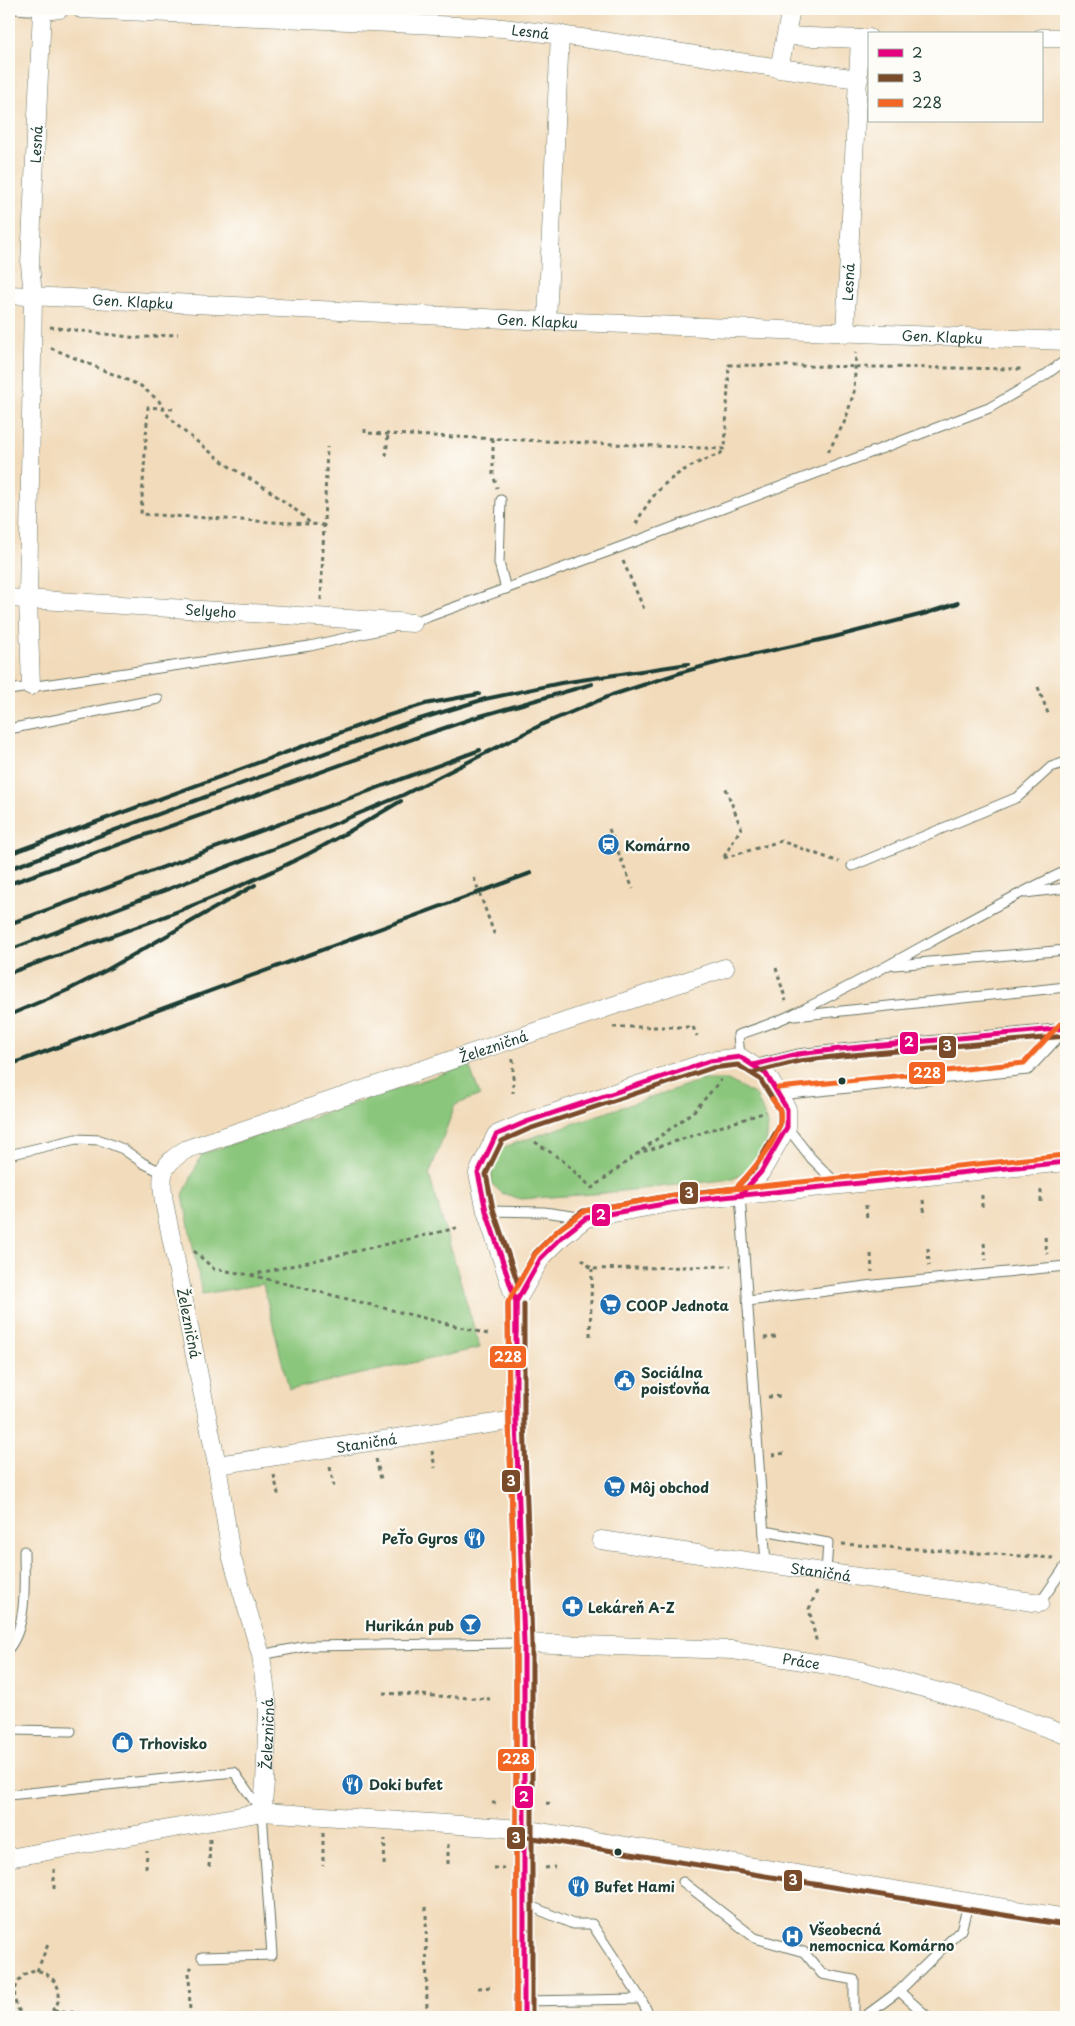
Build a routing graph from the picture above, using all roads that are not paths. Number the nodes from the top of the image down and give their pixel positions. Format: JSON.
{"nodes":[{"id":1,"x":15,"y":9,"type":"edge"},
{"id":2,"x":60,"y":9,"type":"edge"},
{"id":3,"x":81,"y":9,"type":"edge"},
{"id":4,"x":791,"y":9,"type":"edge"},
{"id":5,"x":42,"y":11,"type":"junction"},
{"id":6,"x":560,"y":34,"type":"junction"},
{"id":7,"x":786,"y":36,"type":"junction"},
{"id":8,"x":1042,"y":38,"type":"edge"},
{"id":9,"x":1066,"y":38,"type":"edge"},
{"id":10,"x":864,"y":39,"type":"edge"},
{"id":11,"x":778,"y":69,"type":"junction"},
{"id":12,"x":859,"y":80,"type":"junction"},
{"id":13,"x":9,"y":294,"type":"edge"},
{"id":14,"x":33,"y":296,"type":"junction"},
{"id":15,"x":546,"y":321,"type":"junction"},
{"id":16,"x":844,"y":334,"type":"junction"},
{"id":17,"x":1066,"y":341,"type":"edge"},
{"id":18,"x":1066,"y":360,"type":"edge"},
{"id":19,"x":501,"y":500,"type":"road end"},
{"id":20,"x":506,"y":589,"type":"junction"},
{"id":21,"x":9,"y":598,"type":"edge"},
{"id":22,"x":28,"y":599,"type":"junction"},
{"id":23,"x":413,"y":623,"type":"junction"},
{"id":24,"x":31,"y":686,"type":"junction"},
{"id":25,"x":9,"y":690,"type":"edge"},
{"id":26,"x":158,"y":699,"type":"dead end"},
{"id":27,"x":9,"y":728,"type":"edge"},
{"id":28,"x":1066,"y":762,"type":"edge"},
{"id":29,"x":852,"y":866,"type":"road end"},
{"id":30,"x":1066,"y":871,"type":"edge"},
{"id":31,"x":1066,"y":888,"type":"edge"},
{"id":32,"x":1017,"y":894,"type":"junction"},
{"id":33,"x":1066,"y":950,"type":"edge"},
{"id":34,"x":891,"y":965,"type":"junction"},
{"id":35,"x":725,"y":968,"type":"dead end"},
{"id":36,"x":1066,"y":987,"type":"edge"},
{"id":37,"x":790,"y":1016,"type":"junction"},
{"id":38,"x":1066,"y":1028,"type":"edge"},
{"id":39,"x":746,"y":1061,"type":"junction"},
{"id":40,"x":779,"y":1095,"type":"junction"},
{"id":41,"x":787,"y":1127,"type":"junction"},
{"id":42,"x":9,"y":1155,"type":"edge"},
{"id":43,"x":1066,"y":1162,"type":"edge"},
{"id":44,"x":163,"y":1173,"type":"junction"},
{"id":45,"x":839,"y":1186,"type":"junction"},
{"id":46,"x":740,"y":1195,"type":"junction"},
{"id":47,"x":486,"y":1211,"type":"junction"},
{"id":48,"x":586,"y":1218,"type":"junction"},
{"id":49,"x":1066,"y":1266,"type":"edge"},
{"id":50,"x":748,"y":1300,"type":"junction"},
{"id":51,"x":516,"y":1302,"type":"junction"},
{"id":52,"x":516,"y":1420,"type":"junction"},
{"id":53,"x":217,"y":1465,"type":"junction"},
{"id":54,"x":764,"y":1531,"type":"junction"},
{"id":55,"x":601,"y":1540,"type":"dead end"},
{"id":56,"x":24,"y":1551,"type":"dead end"},
{"id":57,"x":766,"y":1564,"type":"junction"},
{"id":58,"x":1066,"y":1565,"type":"edge"},
{"id":59,"x":826,"y":1572,"type":"junction"},
{"id":60,"x":1040,"y":1602,"type":"joint"},
{"id":61,"x":524,"y":1643,"type":"junction"},
{"id":62,"x":9,"y":1648,"type":"edge"},
{"id":63,"x":261,"y":1655,"type":"junction"},
{"id":64,"x":9,"y":1730,"type":"edge"},
{"id":65,"x":71,"y":1731,"type":"dead end"},
{"id":66,"x":1060,"y":1733,"type":"edge"},
{"id":67,"x":9,"y":1794,"type":"edge"},
{"id":68,"x":262,"y":1812,"type":"junction"},
{"id":69,"x":522,"y":1829,"type":"junction"},
{"id":70,"x":9,"y":1858,"type":"edge"},
{"id":71,"x":683,"y":1882,"type":"dead end"},
{"id":72,"x":969,"y":1902,"type":"junction"},
{"id":73,"x":523,"y":1903,"type":"junction"},
{"id":74,"x":1066,"y":1918,"type":"edge"},
{"id":75,"x":202,"y":1957,"type":"road end"},
{"id":76,"x":900,"y":1991,"type":"junction"},
{"id":77,"x":641,"y":1999,"type":"junction"},
{"id":78,"x":523,"y":2009,"type":"edge"},
{"id":79,"x":650,"y":2017,"type":"edge"},
{"id":80,"x":854,"y":2017,"type":"edge"},
{"id":81,"x":864,"y":2017,"type":"edge"},
{"id":82,"x":928,"y":2017,"type":"edge"}],
"edges":[{"from":1,"to":5,"type":"lane"},
{"from":2,"to":5,"type":"street"},
{"from":3,"to":6,"type":"street","name":"Lesná"},
{"from":4,"to":7,"type":"street"},
{"from":5,"to":14,"type":"street","name":"Lesná"},
{"from":6,"to":11,"type":"street","name":"Lesná"},
{"from":6,"to":15,"type":"street","name":"Lesná"},
{"from":7,"to":10,"type":"street","name":"Lesná"},
{"from":7,"to":11,"type":"street"},
{"from":8,"to":9,"type":"street"},
{"from":10,"to":12,"type":"street","name":"Lesná"},
{"from":11,"to":12,"type":"street","name":"Lesná"},
{"from":12,"to":16,"type":"street","name":"Lesná"},
{"from":13,"to":14,"type":"street","name":"Gen. Klapku"},
{"from":14,"to":15,"type":"street","name":"Gen. Klapku"},
{"from":14,"to":22,"type":"street","name":"Lesná"},
{"from":15,"to":16,"type":"street","name":"Gen. Klapku"},
{"from":16,"to":17,"type":"street","name":"Gen. Klapku"},
{"from":18,"to":20,"type":"lane"},
{"from":19,"to":20,"type":"lane"},
{"from":20,"to":23,"type":"lane"},
{"from":21,"to":22,"type":"street","name":"Selyeho"},
{"from":22,"to":23,"type":"street","name":"Selyeho"},
{"from":22,"to":24,"type":"street","name":"Lesná"},
{"from":23,"to":24,"type":"lane"},
{"from":24,"to":25,"type":"lane"},
{"from":26,"to":27,"type":"lane"},
{"from":28,"to":29,"type":"lane"},
{"from":30,"to":32,"type":"lane"},
{"from":31,"to":32,"type":"lane"},
{"from":32,"to":34,"type":"lane"},
{"from":33,"to":34,"type":"lane"},
{"from":34,"to":37,"type":"lane"},
{"from":35,"to":44,"type":"street","name":"Železničná"},
{"from":36,"to":37,"type":"lane"},
{"from":37,"to":39,"type":"lane"},
{"from":38,"to":39,"type":"lane"},
{"from":38,"to":40,"type":"lane"},
{"from":39,"to":40,"type":"street"},
{"from":39,"to":47,"type":"street"},
{"from":40,"to":41,"type":"street"},
{"from":41,"to":45,"type":"lane"},
{"from":41,"to":46,"type":"street"},
{"from":42,"to":44,"type":"lane"},
{"from":43,"to":45,"type":"street"},
{"from":44,"to":53,"type":"street","name":"Železničná"},
{"from":45,"to":46,"type":"street"},
{"from":46,"to":48,"type":"street"},
{"from":46,"to":50,"type":"lane"},
{"from":47,"to":48,"type":"lane"},
{"from":47,"to":51,"type":"street"},
{"from":48,"to":51,"type":"street"},
{"from":49,"to":50,"type":"lane"},
{"from":50,"to":54,"type":"lane"},
{"from":51,"to":52,"type":"street"},
{"from":52,"to":53,"type":"street","name":"Staničná"},
{"from":52,"to":61,"type":"street"},
{"from":53,"to":63,"type":"street","name":"Železničná"},
{"from":54,"to":57,"type":"lane"},
{"from":54,"to":59,"type":"lane"},
{"from":55,"to":57,"type":"street","name":"Staničná"},
{"from":56,"to":62,"type":"lane"},
{"from":57,"to":59,"type":"street","name":"Staničná"},
{"from":58,"to":60,"type":"lane"},
{"from":59,"to":60,"type":"street","name":"Staničná"},
{"from":61,"to":63,"type":"lane"},
{"from":61,"to":66,"type":"street","name":"Práce"},
{"from":61,"to":69,"type":"street"},
{"from":63,"to":68,"type":"street","name":"Železničná"},
{"from":64,"to":65,"type":"lane"},
{"from":67,"to":68,"type":"lane"},
{"from":68,"to":69,"type":"street"},
{"from":68,"to":70,"type":"street"},
{"from":68,"to":75,"type":"lane"},
{"from":69,"to":72,"type":"street"},
{"from":69,"to":73,"type":"street"},
{"from":71,"to":80,"type":"lane"},
{"from":72,"to":74,"type":"street"},
{"from":72,"to":76,"type":"lane"},
{"from":73,"to":77,"type":"lane"},
{"from":73,"to":78,"type":"street"},
{"from":76,"to":81,"type":"lane"},
{"from":76,"to":82,"type":"lane"},
{"from":77,"to":78,"type":"lane"},
{"from":77,"to":79,"type":"lane"}]}
